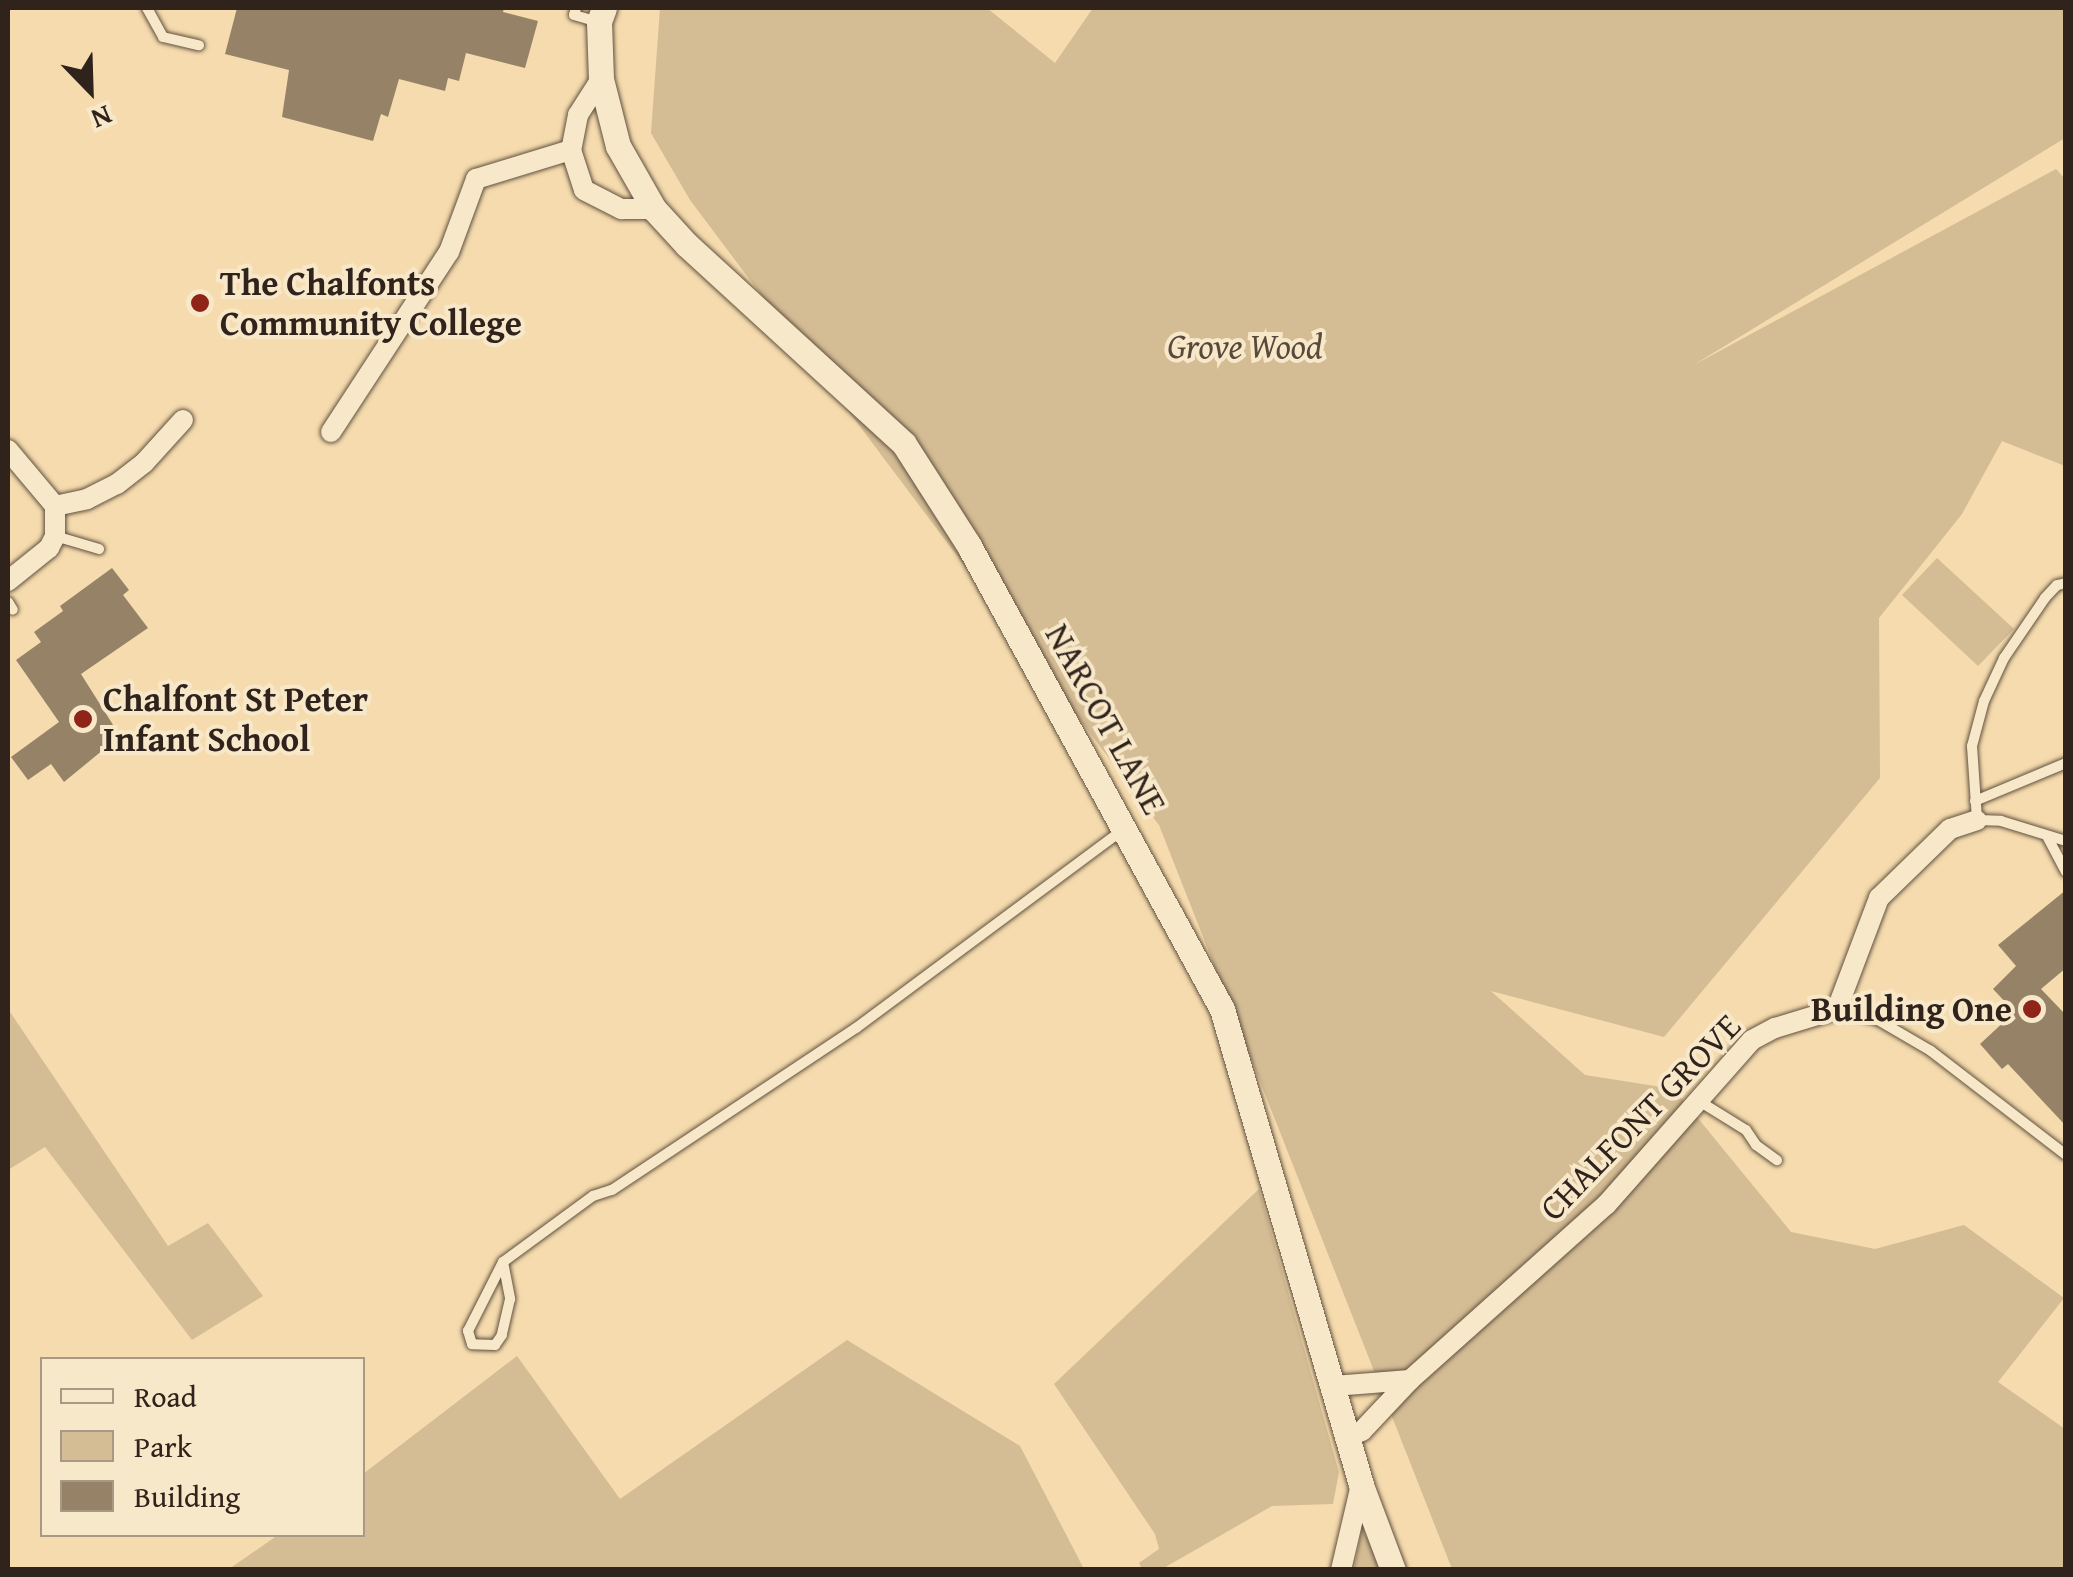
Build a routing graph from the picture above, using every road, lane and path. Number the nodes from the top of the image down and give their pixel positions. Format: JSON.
{"nodes":[{"id":1,"x":147,"y":8,"type":"edge"},
{"id":2,"x":576,"y":8,"type":"edge"},
{"id":3,"x":601,"y":15,"type":"edge"},
{"id":4,"x":199,"y":45,"type":"dead end"},
{"id":5,"x":602,"y":78,"type":"junction"},
{"id":6,"x":571,"y":150,"type":"junction"},
{"id":7,"x":654,"y":209,"type":"junction"},
{"id":8,"x":183,"y":420,"type":"dead end"},
{"id":9,"x":331,"y":432,"type":"dead end"},
{"id":10,"x":8,"y":450,"type":"edge"},
{"id":11,"x":55,"y":506,"type":"junction"},
{"id":12,"x":55,"y":536,"type":"junction"},
{"id":13,"x":99,"y":549,"type":"dead end"},
{"id":14,"x":8,"y":581,"type":"edge"},
{"id":15,"x":2066,"y":584,"type":"edge"},
{"id":16,"x":2066,"y":763,"type":"edge"},
{"id":17,"x":1976,"y":810,"type":"junction"},
{"id":18,"x":1126,"y":828,"type":"junction"},
{"id":19,"x":2048,"y":838,"type":"junction"},
{"id":20,"x":2066,"y":842,"type":"edge"},
{"id":21,"x":2066,"y":872,"type":"edge"},
{"id":22,"x":1837,"y":1009,"type":"junction"},
{"id":23,"x":1698,"y":1101,"type":"junction"},
{"id":24,"x":2066,"y":1156,"type":"edge"},
{"id":25,"x":1777,"y":1160,"type":"dead end"},
{"id":26,"x":503,"y":1262,"type":"junction"},
{"id":27,"x":1410,"y":1380,"type":"junction"},
{"id":28,"x":1334,"y":1386,"type":"junction"},
{"id":29,"x":1349,"y":1436,"type":"junction"},
{"id":30,"x":1362,"y":1485,"type":"junction"},
{"id":31,"x":1341,"y":1570,"type":"edge"},
{"id":32,"x":1393,"y":1570,"type":"edge"}],
"edges":[{"from":1,"to":4,"type":"lane"},
{"from":2,"to":3,"type":"lane"},
{"from":3,"to":5,"type":"street","name":"NARCOT LANE"},
{"from":5,"to":6,"type":"street"},
{"from":5,"to":7,"type":"street","name":"NARCOT LANE"},
{"from":6,"to":7,"type":"street"},
{"from":6,"to":9,"type":"street"},
{"from":7,"to":18,"type":"street","name":"NARCOT LANE"},
{"from":8,"to":11,"type":"street"},
{"from":10,"to":11,"type":"street"},
{"from":11,"to":12,"type":"street"},
{"from":12,"to":13,"type":"lane"},
{"from":12,"to":14,"type":"street"},
{"from":15,"to":17,"type":"lane"},
{"from":16,"to":17,"type":"lane"},
{"from":17,"to":19,"type":"lane"},
{"from":17,"to":22,"type":"street"},
{"from":18,"to":26,"type":"lane"},
{"from":18,"to":28,"type":"street","name":"NARCOT LANE"},
{"from":19,"to":20,"type":"lane"},
{"from":19,"to":21,"type":"lane"},
{"from":22,"to":23,"type":"street","name":"CHALFONT GROVE"},
{"from":22,"to":24,"type":"lane"},
{"from":23,"to":25,"type":"lane"},
{"from":23,"to":27,"type":"street","name":"CHALFONT GROVE"},
{"from":26,"to":26,"type":"lane"},
{"from":27,"to":28,"type":"street"},
{"from":27,"to":29,"type":"street","name":"CHALFONT GROVE"},
{"from":28,"to":29,"type":"street","name":"NARCOT LANE"},
{"from":29,"to":30,"type":"street","name":"NARCOT LANE"},
{"from":30,"to":31,"type":"street"},
{"from":30,"to":32,"type":"street","name":"NARCOT LANE"}]}
